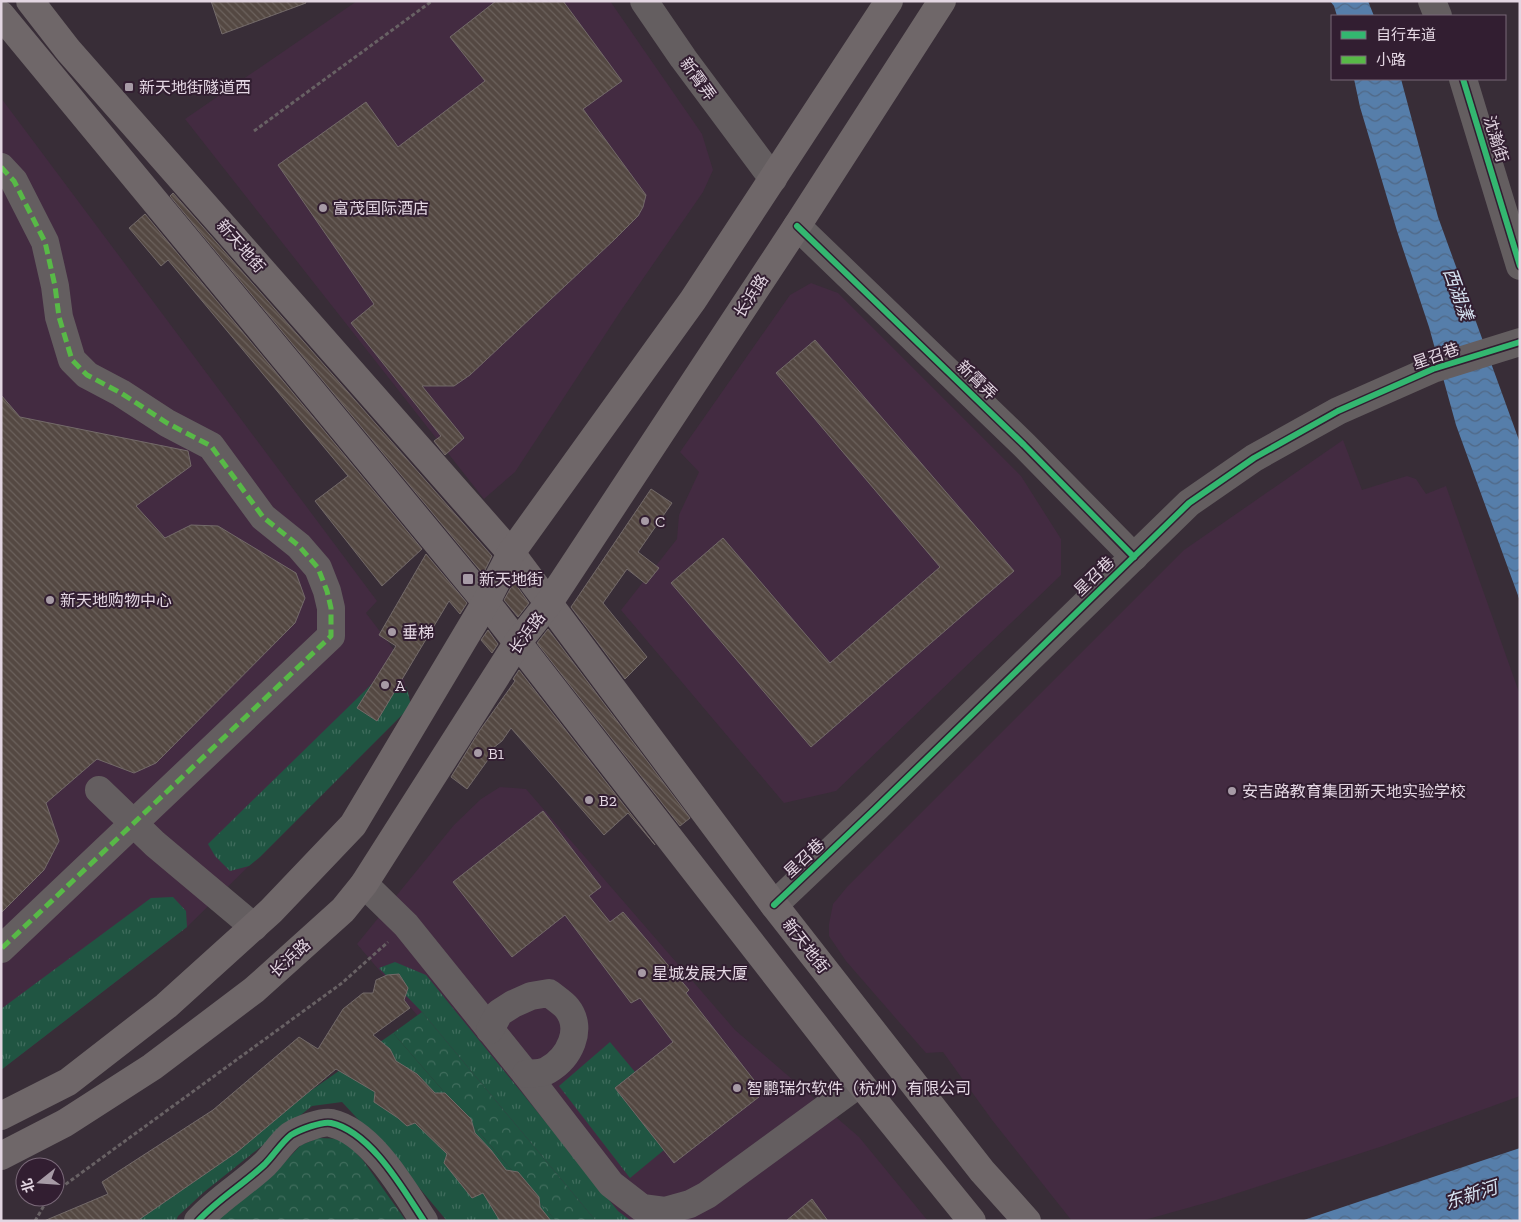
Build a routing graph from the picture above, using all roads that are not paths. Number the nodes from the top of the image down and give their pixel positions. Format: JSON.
{"nodes":[{"id":1,"x":30,"y":1,"type":"edge"},
{"id":2,"x":644,"y":1,"type":"edge"},
{"id":3,"x":889,"y":1,"type":"edge"},
{"id":4,"x":942,"y":1,"type":"edge"},
{"id":5,"x":1432,"y":1,"type":"edge"},
{"id":6,"x":1,"y":15,"type":"edge"},
{"id":7,"x":1438,"y":15,"type":"edge"},
{"id":8,"x":1464,"y":80,"type":"edge"},
{"id":9,"x":1,"y":167,"type":"edge"},
{"id":10,"x":773,"y":179,"type":"junction"},
{"id":11,"x":797,"y":226,"type":"junction"},
{"id":12,"x":1520,"y":266,"type":"edge"},
{"id":13,"x":1509,"y":346,"type":"edge"},
{"id":14,"x":511,"y":553,"type":"junction"},
{"id":15,"x":1134,"y":557,"type":"junction"},
{"id":16,"x":486,"y":602,"type":"junction"},
{"id":17,"x":548,"y":604,"type":"junction"},
{"id":18,"x":518,"y":642,"type":"junction"},
{"id":19,"x":98,"y":790,"type":"dead end"},
{"id":20,"x":134,"y":823,"type":"junction"},
{"id":21,"x":364,"y":884,"type":"junction"},
{"id":22,"x":774,"y":905,"type":"junction"},
{"id":23,"x":254,"y":927,"type":"junction"},
{"id":24,"x":1,"y":949,"type":"edge"},
{"id":25,"x":490,"y":1030,"type":"junction"},
{"id":26,"x":526,"y":1074,"type":"junction"},
{"id":27,"x":860,"y":1083,"type":"junction"},
{"id":28,"x":1,"y":1116,"type":"edge"},
{"id":29,"x":1,"y":1156,"type":"edge"},
{"id":30,"x":198,"y":1221,"type":"edge"},
{"id":31,"x":424,"y":1221,"type":"edge"},
{"id":32,"x":972,"y":1221,"type":"edge"},
{"id":33,"x":1027,"y":1221,"type":"edge"}],
"edges":[{"from":1,"to":14,"type":"main road","name":"新天地街"},
{"from":2,"to":10,"type":"street","name":"新霄弄"},
{"from":3,"to":10,"type":"main road"},
{"from":4,"to":11,"type":"main road","name":"长浜路"},
{"from":5,"to":7,"type":"street"},
{"from":6,"to":16,"type":"main road"},
{"from":8,"to":12,"type":"street","name":"沈瀚街"},
{"from":9,"to":20,"type":"street"},
{"from":10,"to":14,"type":"main road"},
{"from":11,"to":15,"type":"street","name":"新霄弄"},
{"from":11,"to":17,"type":"main road","name":"长浜路"},
{"from":13,"to":15,"type":"street","name":"星召巷"},
{"from":14,"to":16,"type":"main road"},
{"from":14,"to":17,"type":"main road","name":"新天地街"},
{"from":15,"to":22,"type":"street","name":"星召巷"},
{"from":16,"to":18,"type":"main road"},
{"from":16,"to":23,"type":"main road"},
{"from":17,"to":18,"type":"main road","name":"长浜路"},
{"from":17,"to":22,"type":"main road","name":"新天地街"},
{"from":18,"to":21,"type":"main road","name":"长浜路"},
{"from":18,"to":27,"type":"main road"},
{"from":19,"to":20,"type":"street"},
{"from":20,"to":23,"type":"street"},
{"from":20,"to":24,"type":"street"},
{"from":21,"to":25,"type":"street"},
{"from":21,"to":29,"type":"main road","name":"长浜路"},
{"from":22,"to":33,"type":"main road","name":"新天地街"},
{"from":23,"to":28,"type":"main road"},
{"from":25,"to":26,"type":"street"},
{"from":25,"to":26,"type":"street"},
{"from":26,"to":27,"type":"street"},
{"from":27,"to":32,"type":"main road"},
{"from":30,"to":31,"type":"street"}]}
